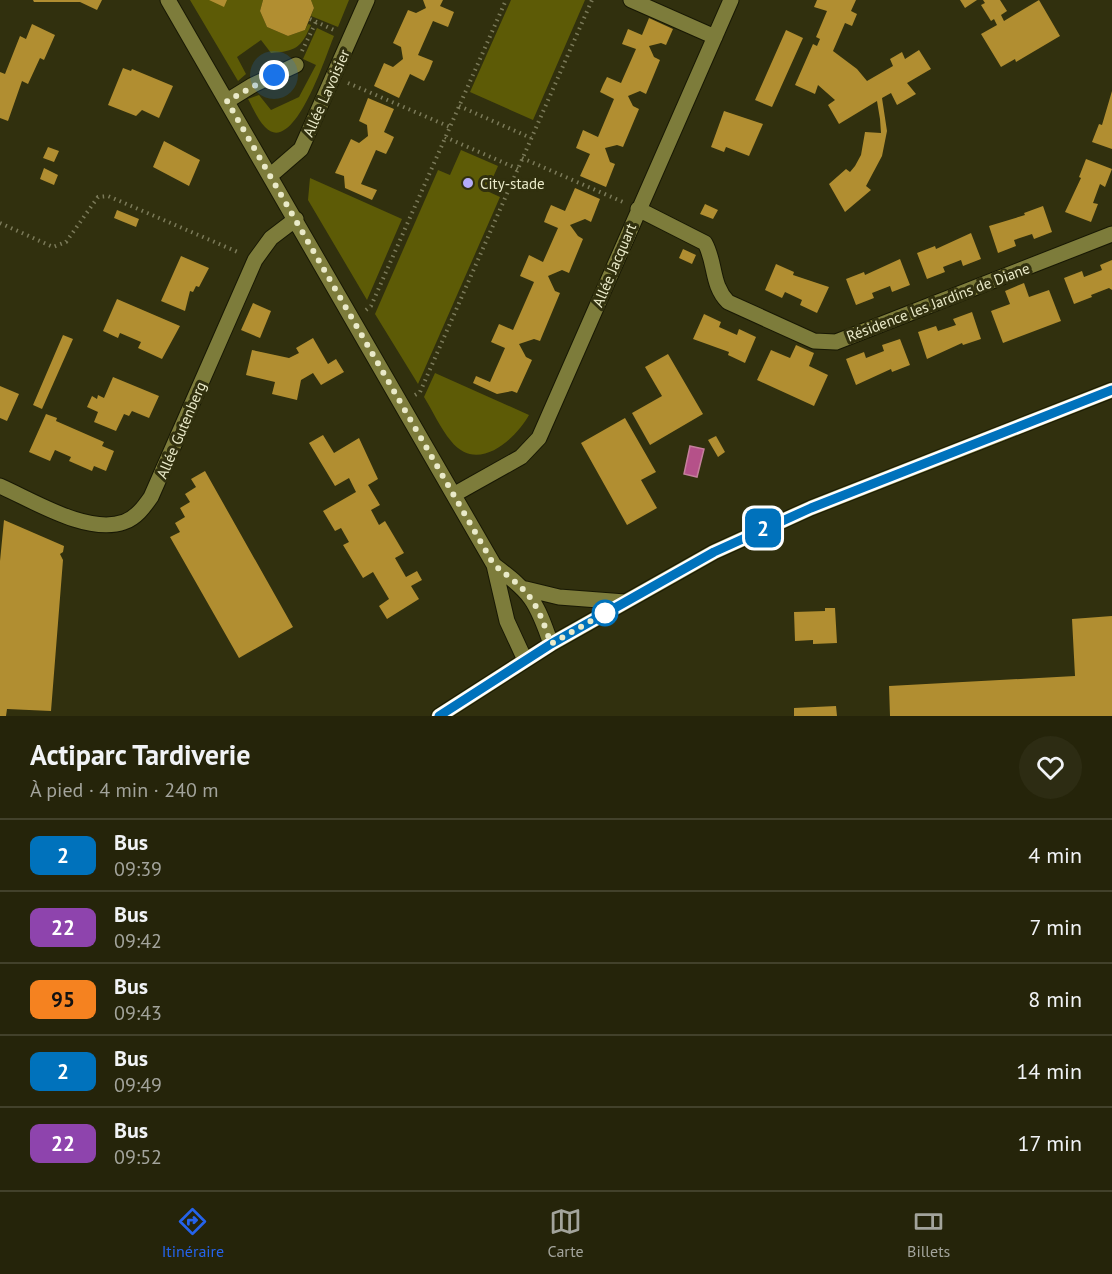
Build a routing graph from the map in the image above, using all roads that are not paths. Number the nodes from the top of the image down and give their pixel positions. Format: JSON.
{"nodes":[{"id":1,"x":168,"y":0,"type":"edge"},
{"id":2,"x":367,"y":0,"type":"edge"},
{"id":3,"x":631,"y":0,"type":"edge"},
{"id":4,"x":730,"y":0,"type":"edge"},
{"id":5,"x":715,"y":37,"type":"junction"},
{"id":6,"x":296,"y":65,"type":"road end"},
{"id":7,"x":227,"y":101,"type":"junction"},
{"id":8,"x":271,"y":176,"type":"junction"},
{"id":9,"x":638,"y":209,"type":"junction"},
{"id":10,"x":296,"y":219,"type":"junction"},
{"id":11,"x":1112,"y":234,"type":"edge"},
{"id":12,"x":1112,"y":390,"type":"edge"},
{"id":13,"x":0,"y":486,"type":"edge"},
{"id":14,"x":455,"y":494,"type":"junction"},
{"id":15,"x":494,"y":565,"type":"junction"},
{"id":16,"x":526,"y":589,"type":"junction"},
{"id":17,"x":625,"y":602,"type":"junction"},
{"id":18,"x":551,"y":644,"type":"junction"},
{"id":19,"x":525,"y":660,"type":"junction"},
{"id":20,"x":439,"y":716,"type":"edge"}],
"edges":[{"from":1,"to":7,"type":"street"},
{"from":2,"to":8,"type":"street","name":"Allée Lavoisier"},
{"from":3,"to":5,"type":"street"},
{"from":4,"to":5,"type":"street","name":"Allée Jacquart"},
{"from":5,"to":9,"type":"street","name":"Allée Jacquart"},
{"from":6,"to":7,"type":"street"},
{"from":7,"to":8,"type":"street"},
{"from":8,"to":10,"type":"street"},
{"from":9,"to":11,"type":"street","name":"Résidence les Jardins de Diane"},
{"from":9,"to":14,"type":"street","name":"Allée Jacquart"},
{"from":10,"to":13,"type":"street","name":"Allée Gutenberg"},
{"from":10,"to":14,"type":"street"},
{"from":12,"to":17,"type":"street"},
{"from":14,"to":15,"type":"street"},
{"from":15,"to":16,"type":"street"},
{"from":15,"to":19,"type":"street"},
{"from":16,"to":17,"type":"street"},
{"from":16,"to":18,"type":"street"},
{"from":17,"to":18,"type":"street"},
{"from":18,"to":19,"type":"street"},
{"from":19,"to":20,"type":"street"}]}
